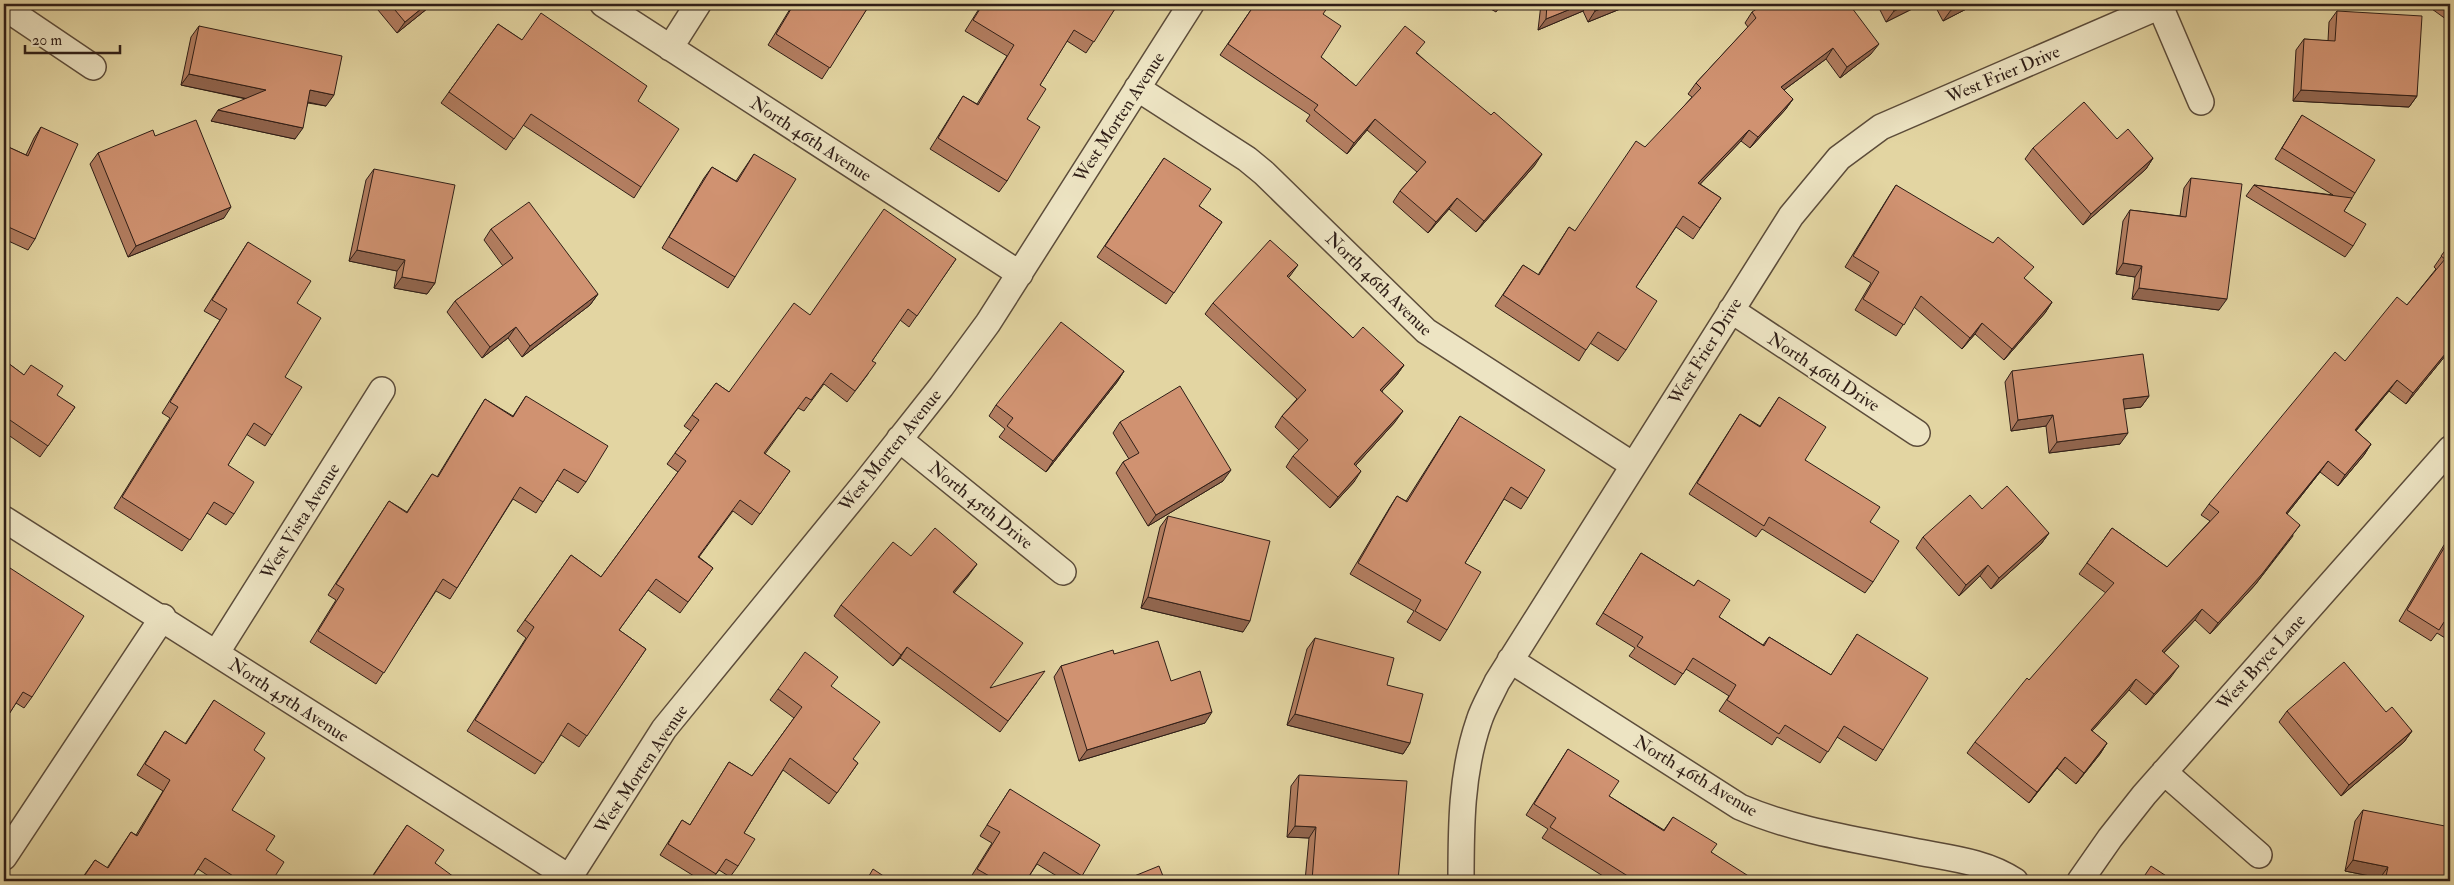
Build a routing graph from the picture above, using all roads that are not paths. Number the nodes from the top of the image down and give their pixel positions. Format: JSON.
{"nodes":[{"id":1,"x":603,"y":4,"type":"edge"},
{"id":2,"x":698,"y":4,"type":"edge"},
{"id":3,"x":1191,"y":4,"type":"edge"},
{"id":4,"x":2162,"y":5,"type":"edge"},
{"id":5,"x":4,"y":7,"type":"edge"},
{"id":6,"x":670,"y":48,"type":"junction"},
{"id":7,"x":93,"y":67,"type":"dead end"},
{"id":8,"x":1137,"y":88,"type":"junction"},
{"id":9,"x":2201,"y":102,"type":"dead end"},
{"id":10,"x":1020,"y":274,"type":"junction"},
{"id":11,"x":1731,"y":310,"type":"junction"},
{"id":12,"x":382,"y":390,"type":"dead end"},
{"id":13,"x":1917,"y":433,"type":"dead end"},
{"id":14,"x":899,"y":439,"type":"junction"},
{"id":15,"x":2450,"y":449,"type":"edge"},
{"id":16,"x":1633,"y":465,"type":"junction"},
{"id":17,"x":2442,"y":474,"type":"edge"},
{"id":18,"x":4,"y":519,"type":"edge"},
{"id":19,"x":1063,"y":572,"type":"dead end"},
{"id":20,"x":162,"y":617,"type":"junction"},
{"id":21,"x":217,"y":652,"type":"junction"},
{"id":22,"x":1510,"y":660,"type":"junction"},
{"id":23,"x":2164,"y":772,"type":"junction"},
{"id":24,"x":2259,"y":855,"type":"dead end"},
{"id":25,"x":4,"y":858,"type":"edge"},
{"id":26,"x":571,"y":880,"type":"edge"},
{"id":27,"x":1461,"y":881,"type":"edge"},
{"id":28,"x":2015,"y":881,"type":"edge"},
{"id":29,"x":2080,"y":881,"type":"edge"}],
"edges":[{"from":1,"to":6,"type":"street","name":"North 46th Avenue"},
{"from":2,"to":6,"type":"street"},
{"from":3,"to":8,"type":"street","name":"West Morten Avenue"},
{"from":4,"to":9,"type":"street"},
{"from":4,"to":11,"type":"street","name":"West Frier Drive"},
{"from":5,"to":7,"type":"street"},
{"from":6,"to":10,"type":"street","name":"North 46th Avenue"},
{"from":8,"to":10,"type":"street","name":"West Morten Avenue"},
{"from":8,"to":16,"type":"street","name":"North 46th Avenue"},
{"from":10,"to":14,"type":"street","name":"West Morten Avenue"},
{"from":11,"to":13,"type":"street","name":"North 46th Drive"},
{"from":11,"to":16,"type":"street","name":"West Frier Drive"},
{"from":12,"to":21,"type":"street","name":"West Vista Avenue"},
{"from":14,"to":19,"type":"street","name":"North 45th Drive"},
{"from":14,"to":26,"type":"street","name":"West Morten Avenue"},
{"from":15,"to":17,"type":"street","name":"West Bryce Lane"},
{"from":16,"to":22,"type":"street","name":"West Frier Drive"},
{"from":17,"to":23,"type":"street","name":"West Bryce Lane"},
{"from":18,"to":20,"type":"street","name":"North 45th Avenue"},
{"from":20,"to":21,"type":"street","name":"North 45th Avenue"},
{"from":20,"to":25,"type":"street"},
{"from":21,"to":26,"type":"street","name":"North 45th Avenue"},
{"from":22,"to":27,"type":"street","name":"West Frier Drive"},
{"from":22,"to":28,"type":"street","name":"North 46th Avenue"},
{"from":23,"to":24,"type":"street"},
{"from":23,"to":29,"type":"street","name":"West Bryce Lane"}]}
